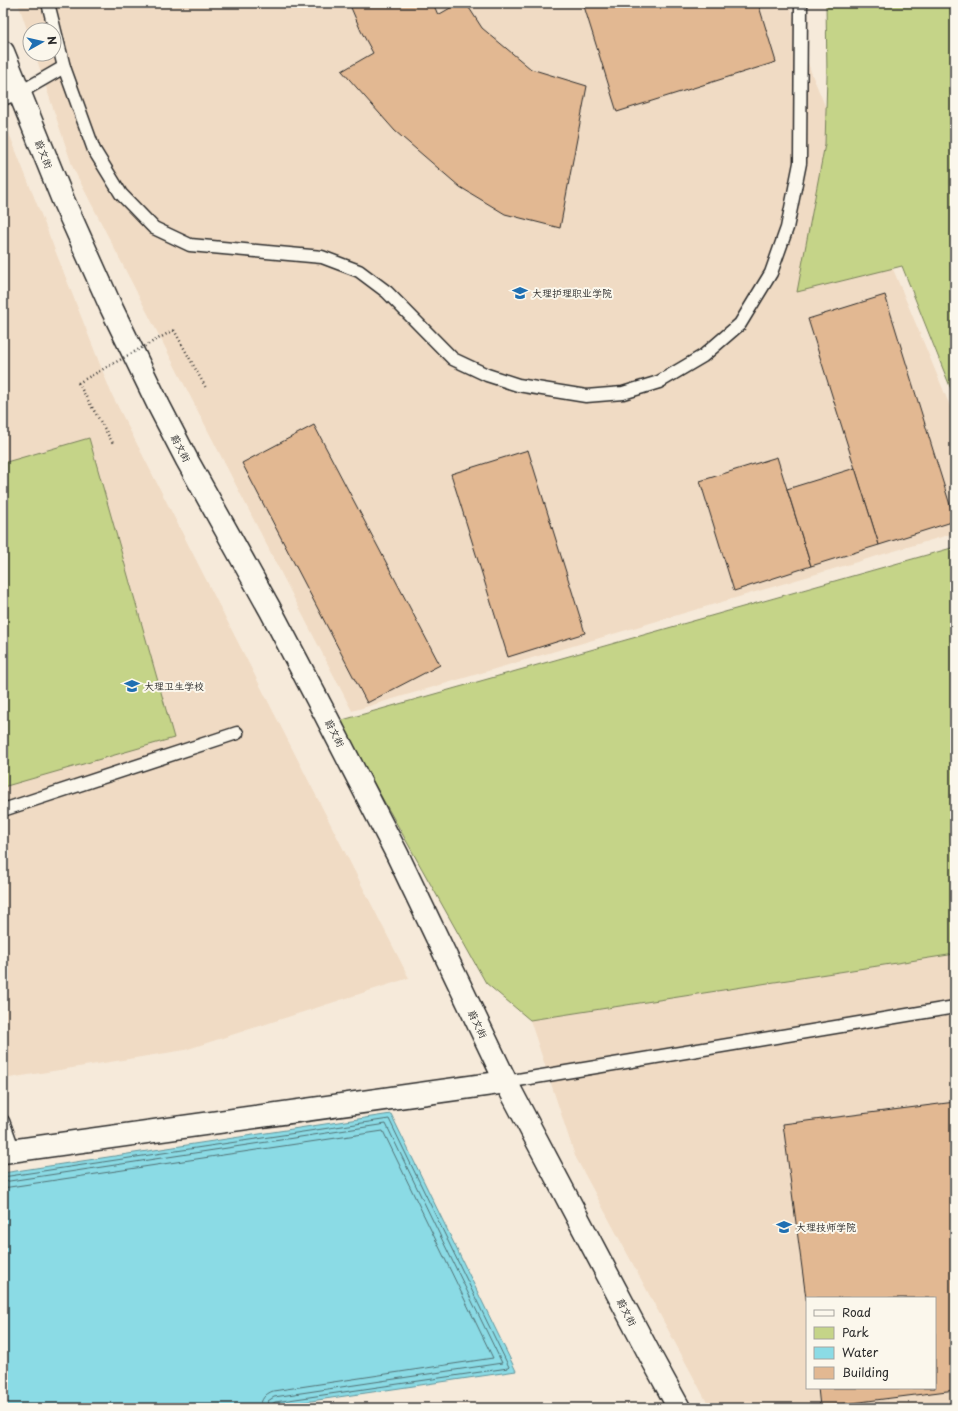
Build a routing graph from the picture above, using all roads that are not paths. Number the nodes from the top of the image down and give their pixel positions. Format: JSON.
{"nodes":[{"id":1,"x":48,"y":3,"type":"edge"},
{"id":2,"x":801,"y":3,"type":"edge"},
{"id":3,"x":3,"y":52,"type":"edge"},
{"id":4,"x":64,"y":67,"type":"junction"},
{"id":5,"x":11,"y":96,"type":"edge"},
{"id":6,"x":237,"y":733,"type":"dead end"},
{"id":7,"x":3,"y":810,"type":"edge"},
{"id":8,"x":955,"y":1007,"type":"edge"},
{"id":9,"x":506,"y":1082,"type":"junction"},
{"id":10,"x":3,"y":1121,"type":"edge"},
{"id":11,"x":8,"y":1151,"type":"edge"},
{"id":12,"x":679,"y":1408,"type":"edge"}],
"edges":[{"from":1,"to":4,"type":"lane"},
{"from":2,"to":4,"type":"lane"},
{"from":3,"to":5,"type":"street","name":"蔚文街"},
{"from":4,"to":5,"type":"lane"},
{"from":5,"to":9,"type":"street","name":"蔚文街"},
{"from":6,"to":7,"type":"lane"},
{"from":8,"to":9,"type":"lane"},
{"from":9,"to":11,"type":"street"},
{"from":9,"to":12,"type":"street","name":"蔚文街"},
{"from":10,"to":11,"type":"lane"}]}
